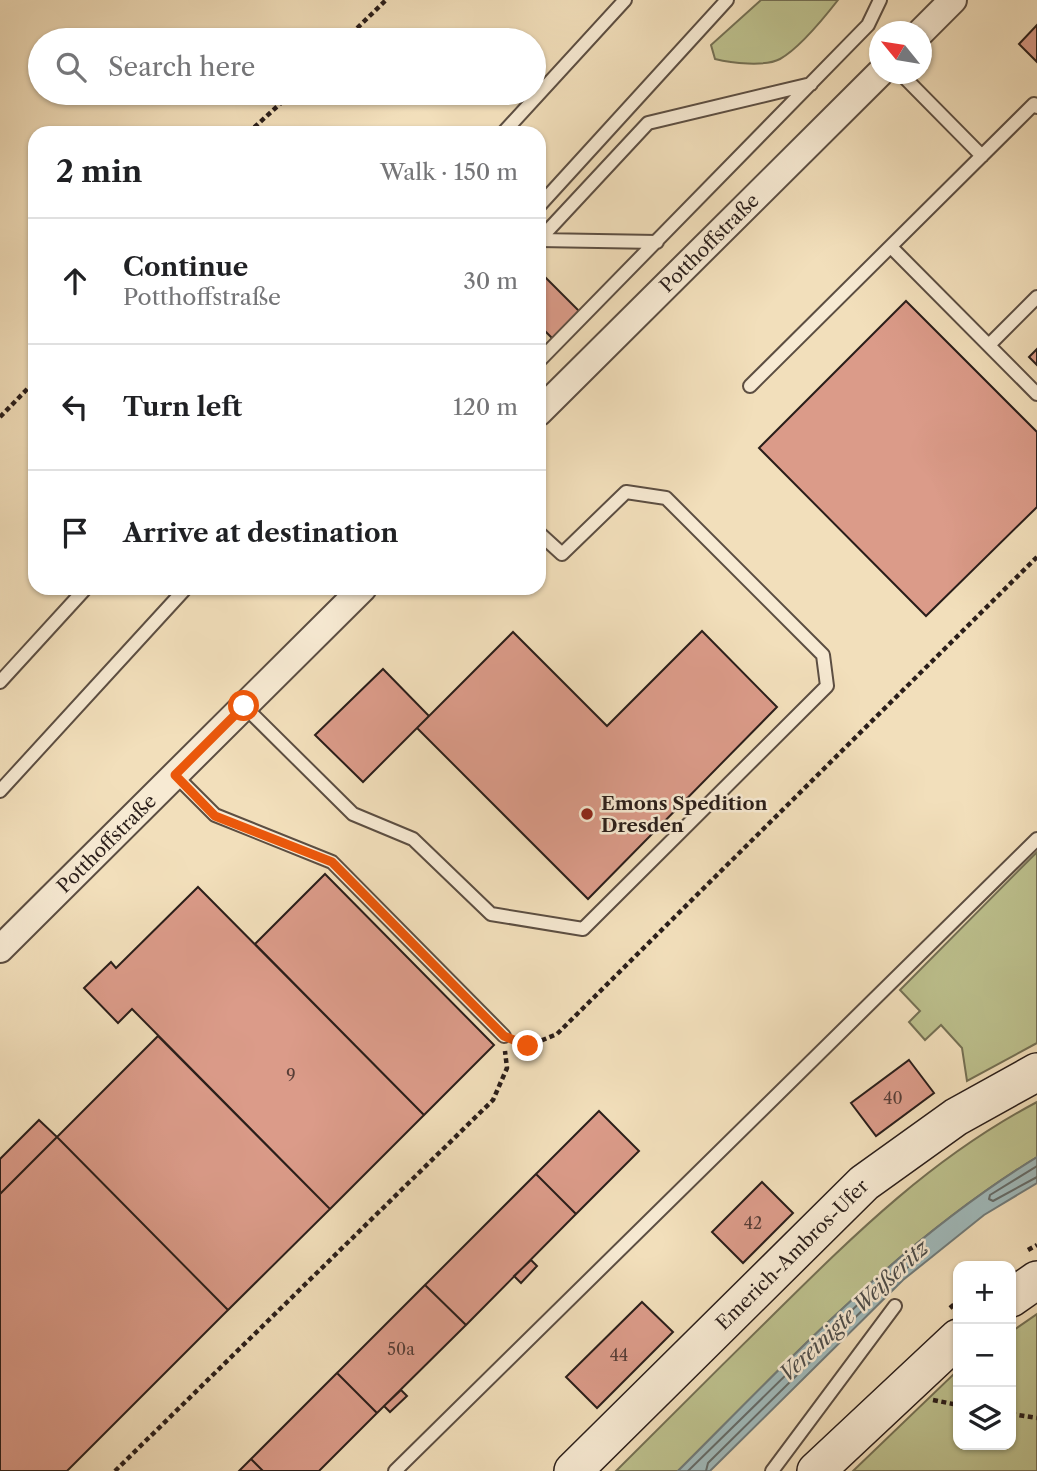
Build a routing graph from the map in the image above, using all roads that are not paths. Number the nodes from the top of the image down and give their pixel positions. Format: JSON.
{"nodes":[{"id":1,"x":625,"y":0,"type":"edge"},
{"id":2,"x":727,"y":0,"type":"edge"},
{"id":3,"x":880,"y":0,"type":"edge"},
{"id":4,"x":953,"y":0,"type":"edge"},
{"id":5,"x":932,"y":21,"type":"edge"},
{"id":6,"x":811,"y":84,"type":"junction"},
{"id":7,"x":869,"y":84,"type":"edge"},
{"id":8,"x":911,"y":84,"type":"edge"},
{"id":9,"x":546,"y":86,"type":"edge"},
{"id":10,"x":529,"y":105,"type":"edge"},
{"id":11,"x":1037,"y":107,"type":"edge"},
{"id":12,"x":509,"y":126,"type":"edge"},
{"id":13,"x":982,"y":156,"type":"junction"},
{"id":14,"x":546,"y":197,"type":"edge"},
{"id":15,"x":546,"y":232,"type":"edge"},
{"id":16,"x":546,"y":240,"type":"edge"},
{"id":17,"x":657,"y":242,"type":"junction"},
{"id":18,"x":891,"y":247,"type":"junction"},
{"id":19,"x":1037,"y":298,"type":"edge"},
{"id":20,"x":989,"y":345,"type":"junction"},
{"id":21,"x":546,"y":354,"type":"edge"},
{"id":22,"x":750,"y":386,"type":"dead end"},
{"id":23,"x":1037,"y":394,"type":"edge"},
{"id":24,"x":546,"y":405,"type":"edge"},
{"id":25,"x":546,"y":539,"type":"edge"},
{"id":26,"x":80,"y":595,"type":"edge"},
{"id":27,"x":180,"y":595,"type":"edge"},
{"id":28,"x":355,"y":595,"type":"edge"},
{"id":29,"x":0,"y":682,"type":"edge"},
{"id":30,"x":244,"y":706,"type":"junction"},
{"id":31,"x":175,"y":775,"type":"junction"},
{"id":32,"x":0,"y":791,"type":"edge"},
{"id":33,"x":1037,"y":839,"type":"edge"},
{"id":34,"x":0,"y":949,"type":"edge"},
{"id":35,"x":504,"y":1036,"type":"road end"},
{"id":36,"x":1037,"y":1072,"type":"edge"},
{"id":37,"x":1037,"y":1280,"type":"edge"},
{"id":38,"x":1016,"y":1295,"type":"edge"},
{"id":39,"x":894,"y":1306,"type":"dead end"},
{"id":40,"x":953,"y":1343,"type":"edge"},
{"id":41,"x":395,"y":1471,"type":"edge"},
{"id":42,"x":573,"y":1471,"type":"edge"},
{"id":43,"x":772,"y":1471,"type":"edge"},
{"id":44,"x":816,"y":1471,"type":"edge"}],
"edges":[{"from":1,"to":9,"type":"lane"},
{"from":2,"to":14,"type":"lane"},
{"from":3,"to":6,"type":"lane"},
{"from":4,"to":5,"type":"street"},
{"from":6,"to":15,"type":"lane"},
{"from":6,"to":17,"type":"lane"},
{"from":7,"to":24,"type":"street","name":"Potthoffstraße"},
{"from":8,"to":13,"type":"lane"},
{"from":10,"to":12,"type":"lane"},
{"from":11,"to":13,"type":"lane"},
{"from":13,"to":18,"type":"lane"},
{"from":16,"to":17,"type":"lane"},
{"from":17,"to":21,"type":"lane"},
{"from":18,"to":20,"type":"lane"},
{"from":18,"to":22,"type":"lane"},
{"from":19,"to":20,"type":"lane"},
{"from":20,"to":23,"type":"lane"},
{"from":25,"to":30,"type":"lane"},
{"from":26,"to":29,"type":"lane"},
{"from":27,"to":32,"type":"lane"},
{"from":28,"to":30,"type":"street","name":"Potthoffstraße"},
{"from":30,"to":31,"type":"street","name":"Potthoffstraße"},
{"from":31,"to":34,"type":"street","name":"Potthoffstraße"},
{"from":31,"to":35,"type":"lane"},
{"from":33,"to":41,"type":"lane"},
{"from":36,"to":42,"type":"main road","name":"Emerich-Ambros-Ufer"},
{"from":37,"to":38,"type":"main road"},
{"from":39,"to":43,"type":"lane"},
{"from":40,"to":44,"type":"main road"}]}
